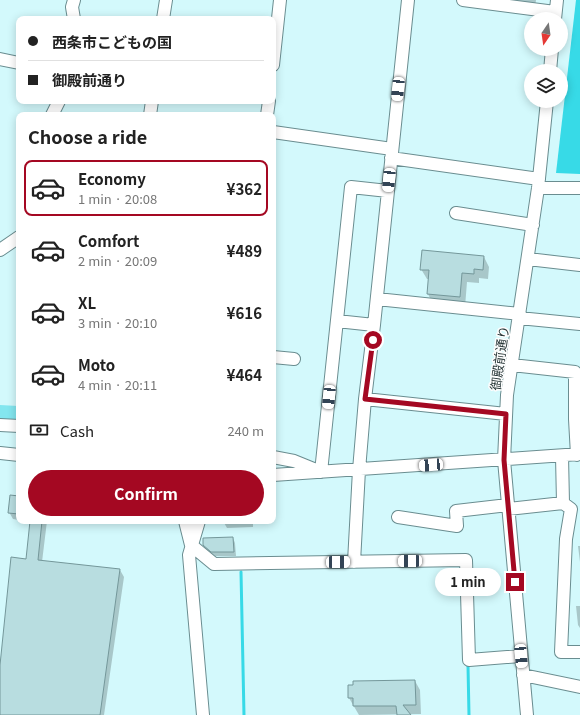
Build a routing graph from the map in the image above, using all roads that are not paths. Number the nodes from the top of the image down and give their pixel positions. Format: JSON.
{"nodes":[{"id":1,"x":74,"y":0,"type":"edge"},
{"id":2,"x":166,"y":0,"type":"edge"},
{"id":3,"x":280,"y":0,"type":"edge"},
{"id":4,"x":408,"y":0,"type":"edge"},
{"id":5,"x":463,"y":0,"type":"edge"},
{"id":6,"x":556,"y":10,"type":"edge"},
{"id":7,"x":74,"y":16,"type":"edge"},
{"id":8,"x":163,"y":16,"type":"edge"},
{"id":9,"x":276,"y":37,"type":"edge"},
{"id":10,"x":0,"y":59,"type":"edge"},
{"id":11,"x":16,"y":62,"type":"edge"},
{"id":12,"x":546,"y":108,"type":"edge"},
{"id":13,"x":276,"y":133,"type":"edge"},
{"id":14,"x":392,"y":154,"type":"junction"},
{"id":15,"x":539,"y":184,"type":"junction"},
{"id":16,"x":580,"y":188,"type":"edge"},
{"id":17,"x":388,"y":191,"type":"junction"},
{"id":18,"x":456,"y":213,"type":"dead end"},
{"id":19,"x":533,"y":225,"type":"junction"},
{"id":20,"x":16,"y":239,"type":"edge"},
{"id":21,"x":0,"y":250,"type":"edge"},
{"id":22,"x":528,"y":259,"type":"junction"},
{"id":23,"x":580,"y":265,"type":"edge"},
{"id":24,"x":377,"y":299,"type":"junction"},
{"id":25,"x":519,"y":316,"type":"junction"},
{"id":26,"x":337,"y":321,"type":"junction"},
{"id":27,"x":580,"y":324,"type":"edge"},
{"id":28,"x":374,"y":325,"type":"junction"},
{"id":29,"x":276,"y":358,"type":"edge"},
{"id":30,"x":294,"y":360,"type":"dead end"},
{"id":31,"x":512,"y":365,"type":"junction"},
{"id":32,"x":365,"y":399,"type":"junction"},
{"id":33,"x":506,"y":414,"type":"junction"},
{"id":34,"x":0,"y":425,"type":"edge"},
{"id":35,"x":16,"y":426,"type":"edge"},
{"id":36,"x":0,"y":453,"type":"edge"},
{"id":37,"x":579,"y":454,"type":"edge"},
{"id":38,"x":16,"y":455,"type":"edge"},
{"id":39,"x":562,"y":456,"type":"junction"},
{"id":40,"x":276,"y":458,"type":"edge"},
{"id":41,"x":504,"y":460,"type":"junction"},
{"id":42,"x":359,"y":470,"type":"junction"},
{"id":43,"x":321,"y":472,"type":"junction"},
{"id":44,"x":276,"y":475,"type":"edge"},
{"id":45,"x":563,"y":503,"type":"junction"},
{"id":46,"x":508,"y":507,"type":"junction"},
{"id":47,"x":398,"y":517,"type":"dead end"},
{"id":48,"x":186,"y":524,"type":"edge"},
{"id":49,"x":198,"y":524,"type":"edge"},
{"id":50,"x":191,"y":545,"type":"junction"},
{"id":51,"x":354,"y":562,"type":"junction"},
{"id":52,"x":580,"y":652,"type":"edge"},
{"id":53,"x":521,"y":656,"type":"junction"},
{"id":54,"x":523,"y":675,"type":"junction"},
{"id":55,"x":580,"y":687,"type":"edge"},
{"id":56,"x":203,"y":715,"type":"edge"},
{"id":57,"x":527,"y":715,"type":"edge"}],
"edges":[{"from":1,"to":7,"type":"street"},
{"from":2,"to":8,"type":"street"},
{"from":3,"to":9,"type":"street"},
{"from":4,"to":14,"type":"street"},
{"from":5,"to":6,"type":"street"},
{"from":10,"to":11,"type":"street"},
{"from":12,"to":15,"type":"street","name":"御殿前通り"},
{"from":13,"to":14,"type":"street"},
{"from":14,"to":15,"type":"street"},
{"from":14,"to":17,"type":"street"},
{"from":15,"to":16,"type":"street"},
{"from":15,"to":19,"type":"street","name":"御殿前通り"},
{"from":17,"to":24,"type":"street"},
{"from":17,"to":26,"type":"street"},
{"from":18,"to":19,"type":"street"},
{"from":19,"to":22,"type":"street","name":"御殿前通り"},
{"from":20,"to":21,"type":"street"},
{"from":22,"to":23,"type":"street"},
{"from":22,"to":25,"type":"street","name":"御殿前通り"},
{"from":24,"to":25,"type":"street"},
{"from":24,"to":28,"type":"street"},
{"from":25,"to":27,"type":"street"},
{"from":25,"to":31,"type":"street","name":"御殿前通り"},
{"from":26,"to":28,"type":"street"},
{"from":26,"to":43,"type":"street"},
{"from":28,"to":32,"type":"street"},
{"from":29,"to":30,"type":"street"},
{"from":31,"to":33,"type":"street","name":"御殿前通り"},
{"from":31,"to":37,"type":"street"},
{"from":32,"to":33,"type":"street"},
{"from":32,"to":42,"type":"street"},
{"from":33,"to":41,"type":"street","name":"御殿前通り"},
{"from":34,"to":35,"type":"street"},
{"from":36,"to":38,"type":"street"},
{"from":37,"to":39,"type":"street"},
{"from":39,"to":41,"type":"street"},
{"from":39,"to":45,"type":"street"},
{"from":40,"to":43,"type":"street"},
{"from":41,"to":42,"type":"street"},
{"from":41,"to":46,"type":"street","name":"御殿前通り"},
{"from":42,"to":43,"type":"street"},
{"from":42,"to":51,"type":"street"},
{"from":43,"to":44,"type":"street"},
{"from":45,"to":46,"type":"street"},
{"from":45,"to":52,"type":"street"},
{"from":46,"to":47,"type":"street"},
{"from":46,"to":53,"type":"street","name":"御殿前通り"},
{"from":48,"to":50,"type":"street"},
{"from":49,"to":50,"type":"street"},
{"from":50,"to":51,"type":"street"},
{"from":50,"to":56,"type":"street"},
{"from":51,"to":53,"type":"street"},
{"from":53,"to":54,"type":"street","name":"御殿前通り"},
{"from":54,"to":55,"type":"street"},
{"from":54,"to":57,"type":"street","name":"御殿前通り"}]}
